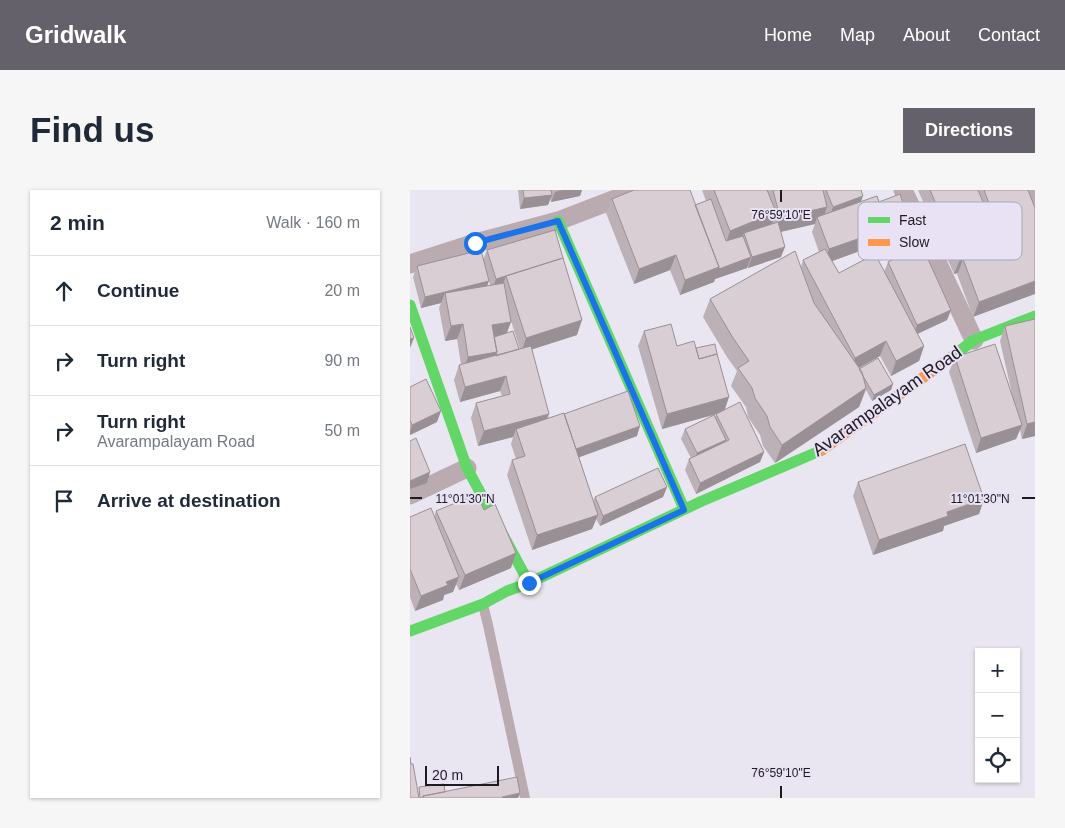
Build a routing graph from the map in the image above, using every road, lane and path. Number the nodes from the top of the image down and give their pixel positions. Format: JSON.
{"nodes":[{"id":1,"x":638,"y":190,"type":"edge"},
{"id":2,"x":903,"y":190,"type":"edge"},
{"id":3,"x":1031,"y":190,"type":"edge"},
{"id":4,"x":1035,"y":198,"type":"edge"},
{"id":5,"x":909,"y":202,"type":"edge"},
{"id":6,"x":558,"y":221,"type":"junction"},
{"id":7,"x":936,"y":260,"type":"edge"},
{"id":8,"x":410,"y":264,"type":"edge"},
{"id":9,"x":410,"y":306,"type":"edge"},
{"id":10,"x":1035,"y":316,"type":"edge"},
{"id":11,"x":974,"y":340,"type":"junction"},
{"id":12,"x":467,"y":468,"type":"junction"},
{"id":13,"x":410,"y":495,"type":"edge"},
{"id":14,"x":684,"y":510,"type":"junction"},
{"id":15,"x":529,"y":583,"type":"junction"},
{"id":16,"x":482,"y":604,"type":"junction"},
{"id":17,"x":410,"y":631,"type":"edge"},
{"id":18,"x":525,"y":798,"type":"edge"}],
"edges":[{"from":1,"to":6,"type":"street"},
{"from":2,"to":5,"type":"street"},
{"from":3,"to":4,"type":"street"},
{"from":6,"to":8,"type":"street"},
{"from":6,"to":14,"type":"street"},
{"from":7,"to":11,"type":"street"},
{"from":9,"to":12,"type":"street"},
{"from":10,"to":11,"type":"street","name":"Avarampalayam Road"},
{"from":11,"to":14,"type":"street","name":"Avarampalayam Road"},
{"from":12,"to":13,"type":"street"},
{"from":12,"to":15,"type":"street"},
{"from":14,"to":15,"type":"street","name":"Avarampalayam Road"},
{"from":15,"to":16,"type":"street","name":"Avarampalayam Road"},
{"from":16,"to":17,"type":"street","name":"Avarampalayam Road"},
{"from":16,"to":18,"type":"lane"}]}
